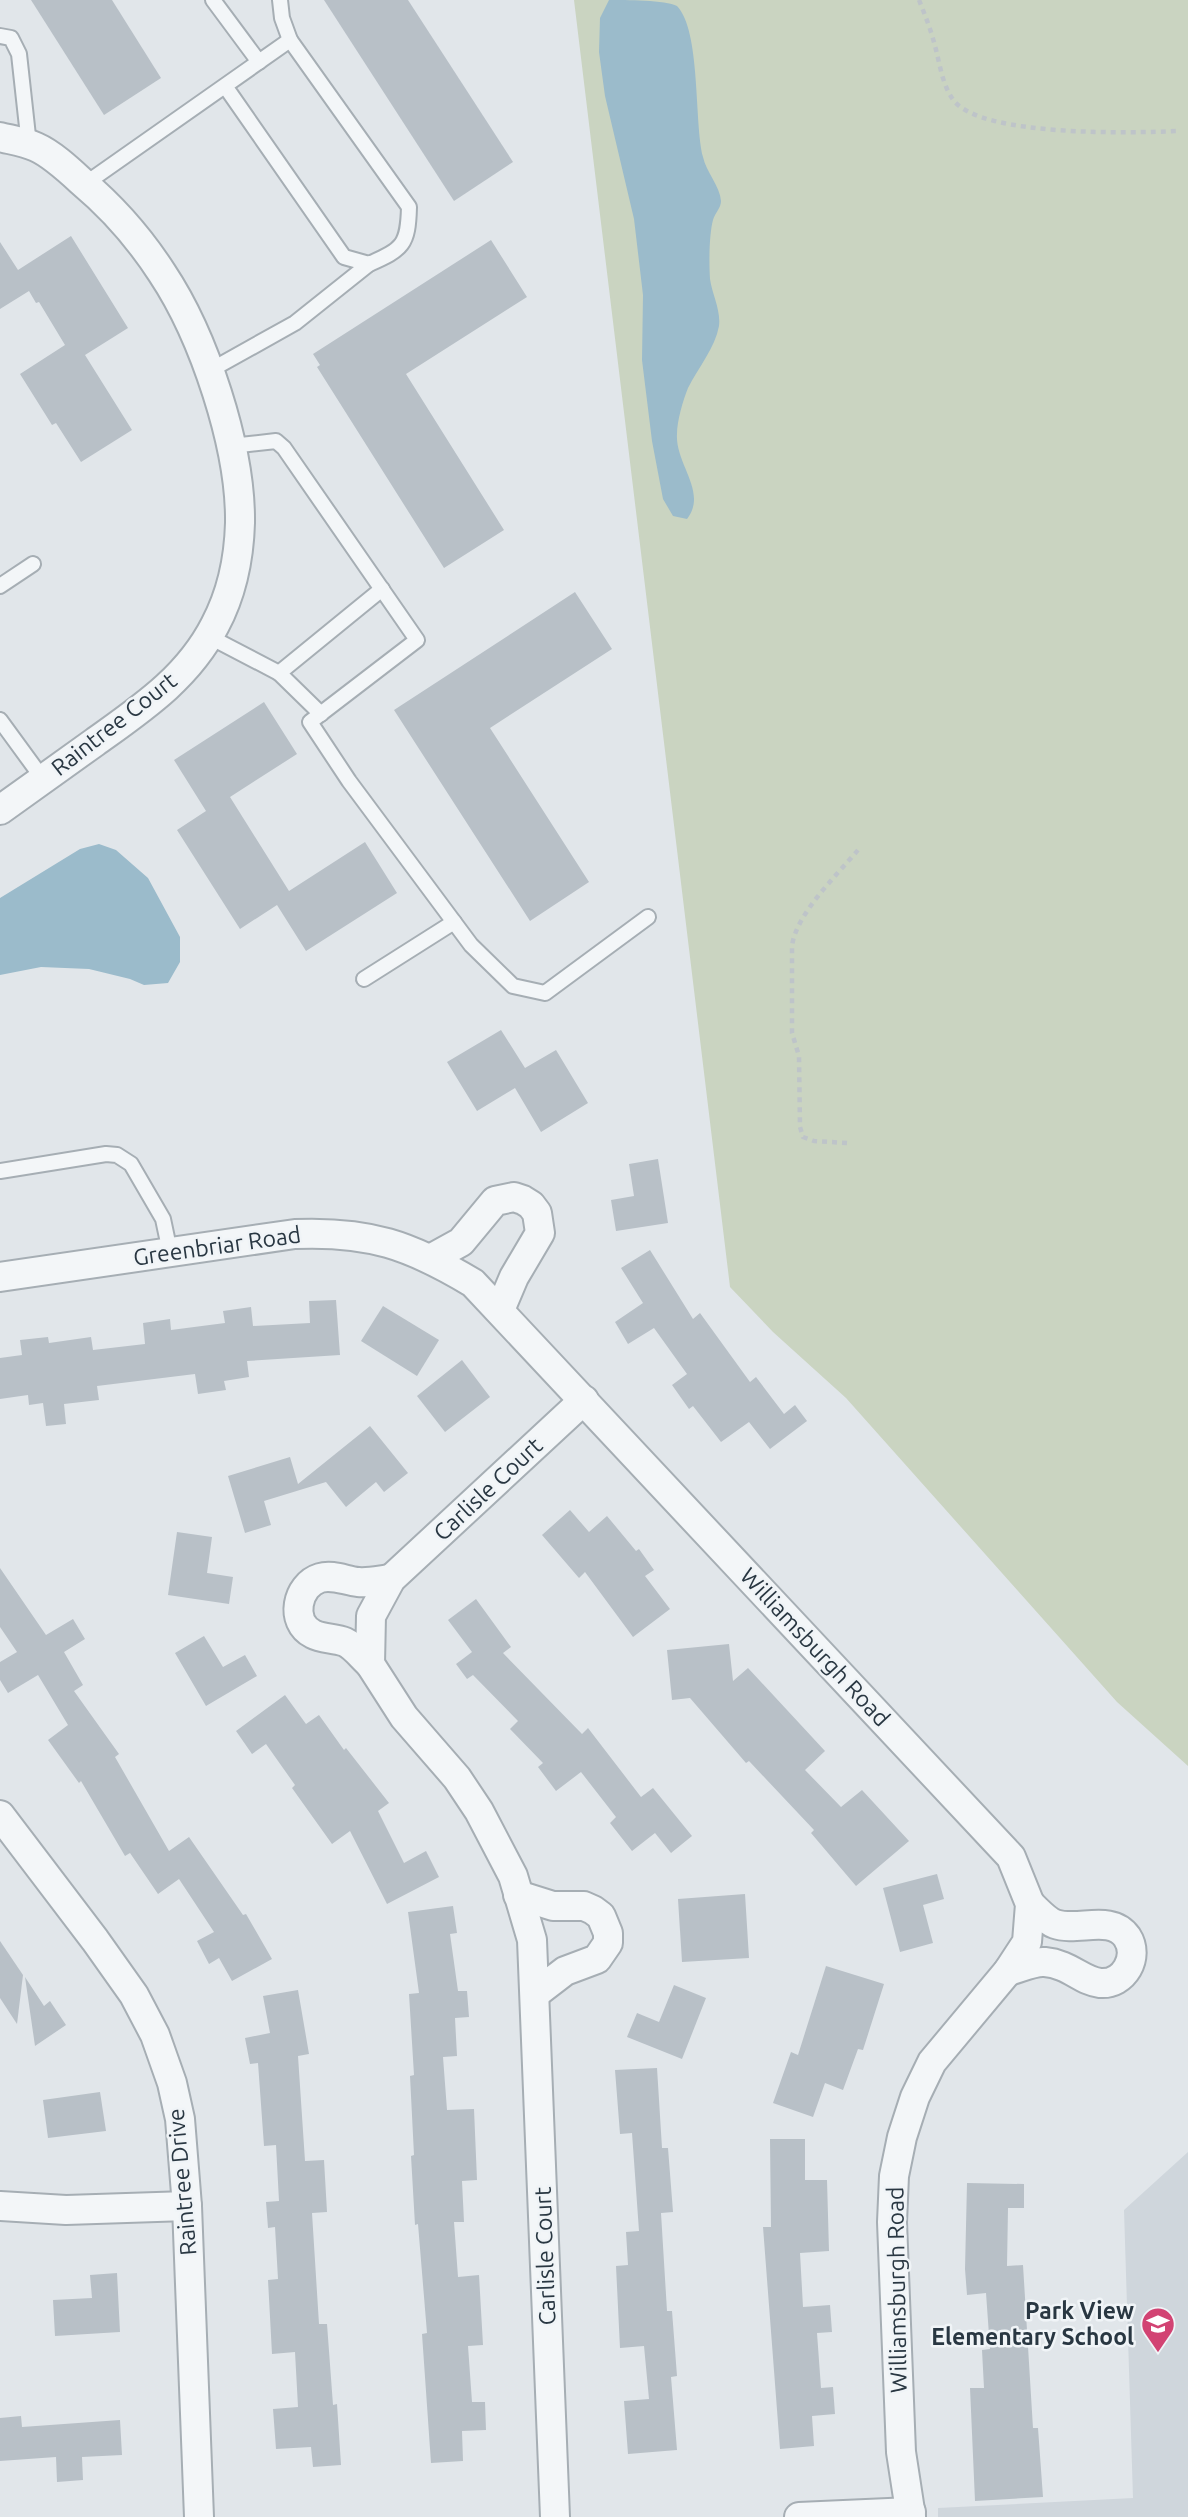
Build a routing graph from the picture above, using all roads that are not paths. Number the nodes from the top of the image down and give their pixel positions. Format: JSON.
{"nodes":[{"id":1,"x":213,"y":0,"type":"edge"},
{"id":2,"x":280,"y":0,"type":"edge"},
{"id":3,"x":0,"y":36,"type":"edge"},
{"id":4,"x":290,"y":40,"type":"junction"},
{"id":5,"x":259,"y":62,"type":"junction"},
{"id":6,"x":225,"y":86,"type":"junction"},
{"id":7,"x":0,"y":137,"type":"edge"},
{"id":8,"x":29,"y":145,"type":"junction"},
{"id":9,"x":85,"y":184,"type":"junction"},
{"id":10,"x":369,"y":264,"type":"junction"},
{"id":11,"x":209,"y":371,"type":"junction"},
{"id":12,"x":231,"y":446,"type":"junction"},
{"id":13,"x":33,"y":564,"type":"dead end"},
{"id":14,"x":0,"y":586,"type":"edge"},
{"id":15,"x":382,"y":589,"type":"junction"},
{"id":16,"x":208,"y":636,"type":"junction"},
{"id":17,"x":279,"y":673,"type":"junction"},
{"id":18,"x":321,"y":714,"type":"junction"},
{"id":19,"x":0,"y":720,"type":"edge"},
{"id":20,"x":43,"y":779,"type":"junction"},
{"id":21,"x":0,"y":810,"type":"edge"},
{"id":22,"x":648,"y":917,"type":"dead end"},
{"id":23,"x":454,"y":922,"type":"junction"},
{"id":24,"x":364,"y":978,"type":"dead end"},
{"id":25,"x":0,"y":1171,"type":"edge"},
{"id":26,"x":170,"y":1252,"type":"junction"},
{"id":27,"x":432,"y":1258,"type":"junction"},
{"id":28,"x":0,"y":1277,"type":"edge"},
{"id":29,"x":500,"y":1311,"type":"junction"},
{"id":30,"x":584,"y":1400,"type":"junction"},
{"id":31,"x":391,"y":1579,"type":"junction"},
{"id":32,"x":370,"y":1664,"type":"junction"},
{"id":33,"x":0,"y":1815,"type":"edge"},
{"id":34,"x":518,"y":1895,"type":"junction"},
{"id":35,"x":1030,"y":1904,"type":"junction"},
{"id":36,"x":1008,"y":1971,"type":"junction"},
{"id":37,"x":535,"y":1994,"type":"junction"},
{"id":38,"x":0,"y":2206,"type":"edge"},
{"id":39,"x":187,"y":2206,"type":"junction"},
{"id":40,"x":911,"y":2514,"type":"edge"},
{"id":41,"x":199,"y":2517,"type":"edge"},
{"id":42,"x":555,"y":2517,"type":"edge"},
{"id":43,"x":799,"y":2517,"type":"edge"}],
"edges":[{"from":1,"to":5,"type":"lane"},
{"from":2,"to":4,"type":"lane"},
{"from":3,"to":8,"type":"lane"},
{"from":4,"to":5,"type":"lane"},
{"from":4,"to":10,"type":"lane"},
{"from":5,"to":6,"type":"lane"},
{"from":6,"to":9,"type":"lane"},
{"from":6,"to":10,"type":"lane"},
{"from":7,"to":8,"type":"street","name":"Raintree Court"},
{"from":8,"to":9,"type":"street","name":"Raintree Court"},
{"from":9,"to":11,"type":"street","name":"Raintree Court"},
{"from":10,"to":11,"type":"lane"},
{"from":11,"to":12,"type":"street","name":"Raintree Court"},
{"from":12,"to":15,"type":"lane"},
{"from":12,"to":16,"type":"street","name":"Raintree Court"},
{"from":13,"to":14,"type":"lane"},
{"from":15,"to":17,"type":"lane"},
{"from":15,"to":18,"type":"lane"},
{"from":16,"to":17,"type":"lane"},
{"from":16,"to":20,"type":"street","name":"Raintree Court"},
{"from":17,"to":18,"type":"lane"},
{"from":18,"to":23,"type":"lane"},
{"from":19,"to":20,"type":"lane"},
{"from":20,"to":21,"type":"street","name":"Raintree Court"},
{"from":22,"to":23,"type":"lane"},
{"from":23,"to":24,"type":"lane"},
{"from":25,"to":26,"type":"lane"},
{"from":26,"to":27,"type":"street","name":"Greenbriar Road"},
{"from":26,"to":28,"type":"street","name":"Greenbriar Road"},
{"from":27,"to":29,"type":"street","name":"Greenbriar Road"},
{"from":27,"to":29,"type":"street"},
{"from":29,"to":30,"type":"street","name":"Greenbriar Road"},
{"from":30,"to":31,"type":"street","name":"Carlisle Court"},
{"from":30,"to":35,"type":"street","name":"Williamsburgh Road"},
{"from":31,"to":32,"type":"street","name":"Carlisle Court"},
{"from":31,"to":32,"type":"street","name":"Carlisle Court"},
{"from":32,"to":34,"type":"street","name":"Carlisle Court"},
{"from":33,"to":39,"type":"street","name":"Raintree Drive"},
{"from":34,"to":37,"type":"street","name":"Carlisle Court"},
{"from":34,"to":37,"type":"street"},
{"from":35,"to":36,"type":"street","name":"Williamsburgh Road"},
{"from":35,"to":36,"type":"street"},
{"from":36,"to":40,"type":"street","name":"Williamsburgh Road"},
{"from":37,"to":42,"type":"street","name":"Carlisle Court"},
{"from":38,"to":39,"type":"street"},
{"from":39,"to":41,"type":"street","name":"Raintree Drive"},
{"from":40,"to":43,"type":"street"}]}
